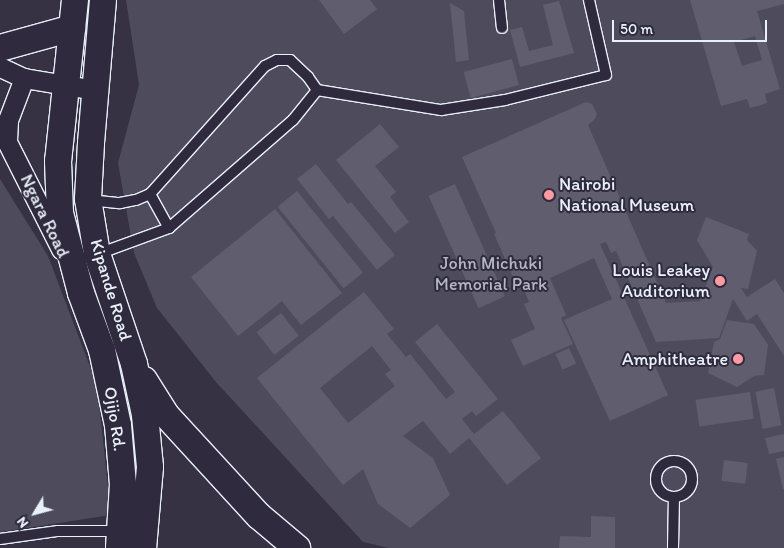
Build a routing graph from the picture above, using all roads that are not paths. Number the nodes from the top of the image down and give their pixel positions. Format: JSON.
{"nodes":[{"id":1,"x":75,"y":0,"type":"edge"},
{"id":2,"x":103,"y":0,"type":"edge"},
{"id":3,"x":499,"y":0,"type":"edge"},
{"id":4,"x":588,"y":0,"type":"edge"},
{"id":5,"x":72,"y":28,"type":"junction"},
{"id":6,"x":502,"y":28,"type":"dead end"},
{"id":7,"x":0,"y":48,"type":"edge"},
{"id":8,"x":0,"y":66,"type":"edge"},
{"id":9,"x":24,"y":78,"type":"junction"},
{"id":10,"x":65,"y":85,"type":"junction"},
{"id":11,"x":96,"y":90,"type":"junction"},
{"id":12,"x":317,"y":90,"type":"junction"},
{"id":13,"x":3,"y":134,"type":"edge"},
{"id":14,"x":150,"y":194,"type":"junction"},
{"id":15,"x":88,"y":199,"type":"junction"},
{"id":16,"x":169,"y":228,"type":"junction"},
{"id":17,"x":97,"y":254,"type":"junction"},
{"id":18,"x":82,"y":293,"type":"junction"},
{"id":19,"x":134,"y":364,"type":"junction"},
{"id":20,"x":674,"y":498,"type":"dead end"},
{"id":21,"x":0,"y":539,"type":"edge"},
{"id":22,"x":119,"y":539,"type":"edge"},
{"id":23,"x":143,"y":548,"type":"edge"},
{"id":24,"x":297,"y":548,"type":"edge"},
{"id":25,"x":673,"y":548,"type":"edge"}],
"edges":[{"from":1,"to":5,"type":"main road","name":"Kipande Road"},
{"from":2,"to":11,"type":"main road","name":"Kipande Road"},
{"from":3,"to":6,"type":"lane"},
{"from":4,"to":12,"type":"lane"},
{"from":5,"to":7,"type":"main road"},
{"from":5,"to":10,"type":"main road","name":"Kipande Road"},
{"from":8,"to":9,"type":"street"},
{"from":9,"to":10,"type":"street"},
{"from":9,"to":13,"type":"street","name":"Ngara Road"},
{"from":10,"to":11,"type":"street"},
{"from":10,"to":18,"type":"main road","name":"Kipande Road"},
{"from":11,"to":15,"type":"main road","name":"Kipande Road"},
{"from":12,"to":14,"type":"lane"},
{"from":12,"to":16,"type":"lane"},
{"from":13,"to":18,"type":"street","name":"Ngara Road"},
{"from":14,"to":15,"type":"lane"},
{"from":14,"to":16,"type":"lane"},
{"from":15,"to":17,"type":"main road","name":"Kipande Road"},
{"from":16,"to":17,"type":"lane"},
{"from":17,"to":19,"type":"main road","name":"Kipande Road"},
{"from":18,"to":22,"type":"main road","name":"Ojijo Rd."},
{"from":19,"to":23,"type":"main road","name":"Kipande Road"},
{"from":19,"to":24,"type":"main road"},
{"from":20,"to":25,"type":"lane"},
{"from":21,"to":22,"type":"lane"}]}
